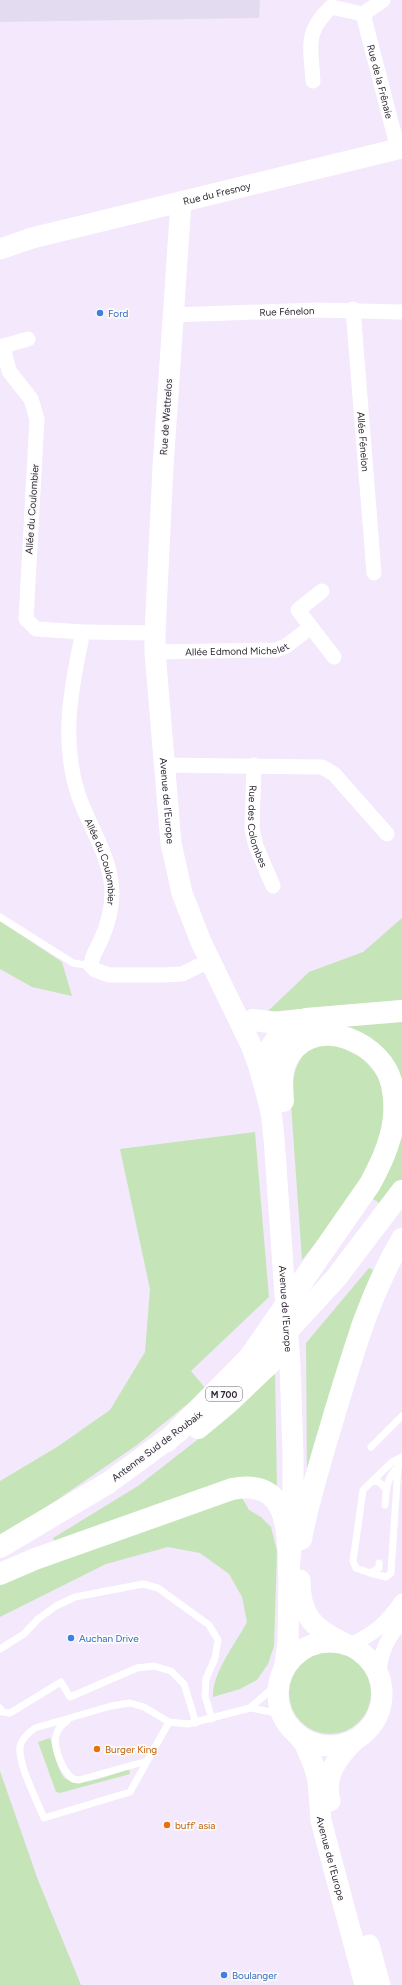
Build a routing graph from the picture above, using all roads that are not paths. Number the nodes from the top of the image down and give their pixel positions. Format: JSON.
{"nodes":[{"id":1,"x":383,"y":0,"type":"edge"},
{"id":2,"x":329,"y":3,"type":"edge"},
{"id":3,"x":363,"y":14,"type":"junction"},
{"id":4,"x":313,"y":81,"type":"dead end"},
{"id":5,"x":400,"y":148,"type":"edge"},
{"id":6,"x":181,"y":202,"type":"junction"},
{"id":7,"x":32,"y":238,"type":"junction"},
{"id":8,"x":0,"y":242,"type":"edge"},
{"id":9,"x":0,"y":249,"type":"edge"},
{"id":10,"x":353,"y":309,"type":"junction"},
{"id":11,"x":402,"y":312,"type":"edge"},
{"id":12,"x":172,"y":315,"type":"junction"},
{"id":13,"x":28,"y":339,"type":"dead end"},
{"id":14,"x":2,"y":346,"type":"edge"},
{"id":15,"x":374,"y":573,"type":"dead end"},
{"id":16,"x":322,"y":591,"type":"dead end"},
{"id":17,"x":311,"y":627,"type":"junction"},
{"id":18,"x":83,"y":632,"type":"junction"},
{"id":19,"x":155,"y":643,"type":"junction"},
{"id":20,"x":334,"y":657,"type":"dead end"},
{"id":21,"x":163,"y":765,"type":"junction"},
{"id":22,"x":254,"y":765,"type":"junction"},
{"id":23,"x":388,"y":834,"type":"dead end"},
{"id":24,"x":273,"y":886,"type":"dead end"},
{"id":25,"x":0,"y":917,"type":"edge"},
{"id":26,"x":211,"y":960,"type":"junction"},
{"id":27,"x":92,"y":966,"type":"junction"},
{"id":28,"x":402,"y":1011,"type":"edge"},
{"id":29,"x":306,"y":1019,"type":"junction"},
{"id":30,"x":253,"y":1020,"type":"junction"},
{"id":31,"x":270,"y":1053,"type":"junction"},
{"id":32,"x":277,"y":1106,"type":"junction"},
{"id":33,"x":402,"y":1191,"type":"edge"},
{"id":34,"x":402,"y":1207,"type":"edge"},
{"id":35,"x":402,"y":1239,"type":"edge"},
{"id":36,"x":297,"y":1398,"type":"junction"},
{"id":37,"x":402,"y":1416,"type":"edge"},
{"id":38,"x":167,"y":1441,"type":"junction"},
{"id":39,"x":371,"y":1448,"type":"dead end"},
{"id":40,"x":402,"y":1457,"type":"edge"},
{"id":41,"x":400,"y":1465,"type":"edge"},
{"id":42,"x":372,"y":1481,"type":"junction"},
{"id":43,"x":386,"y":1489,"type":"junction"},
{"id":44,"x":385,"y":1506,"type":"dead end"},
{"id":45,"x":301,"y":1539,"type":"junction"},
{"id":46,"x":0,"y":1547,"type":"edge"},
{"id":47,"x":0,"y":1558,"type":"edge"},
{"id":48,"x":379,"y":1563,"type":"dead end"},
{"id":49,"x":289,"y":1572,"type":"junction"},
{"id":50,"x":370,"y":1573,"type":"junction"},
{"id":51,"x":0,"y":1574,"type":"edge"},
{"id":52,"x":402,"y":1601,"type":"edge"},
{"id":53,"x":402,"y":1621,"type":"edge"},
{"id":54,"x":346,"y":1644,"type":"junction"},
{"id":55,"x":0,"y":1649,"type":"edge"},
{"id":56,"x":282,"y":1674,"type":"junction"},
{"id":57,"x":379,"y":1674,"type":"junction"},
{"id":58,"x":0,"y":1708,"type":"edge"},
{"id":59,"x":250,"y":1708,"type":"junction"},
{"id":60,"x":70,"y":1718,"type":"junction"},
{"id":61,"x":212,"y":1719,"type":"junction"},
{"id":62,"x":169,"y":1722,"type":"junction"},
{"id":63,"x":196,"y":1722,"type":"junction"},
{"id":64,"x":291,"y":1727,"type":"junction"},
{"id":65,"x":355,"y":1740,"type":"junction"},
{"id":66,"x":147,"y":1761,"type":"junction"},
{"id":67,"x":365,"y":1985,"type":"edge"},
{"id":68,"x":380,"y":1985,"type":"edge"}],
"edges":[{"from":1,"to":3,"type":"street"},
{"from":2,"to":3,"type":"street"},
{"from":2,"to":4,"type":"street"},
{"from":3,"to":5,"type":"street","name":"Rue de la Frênaie"},
{"from":5,"to":6,"type":"street","name":"Rue du Fresnoy"},
{"from":6,"to":7,"type":"street","name":"Rue du Fresnoy"},
{"from":6,"to":12,"type":"street","name":"Rue de Wattrelos"},
{"from":7,"to":8,"type":"street","name":"Rue du Fresnoy"},
{"from":7,"to":9,"type":"street","name":"Rue du Fresnoy"},
{"from":10,"to":11,"type":"street","name":"Rue Fénelon"},
{"from":10,"to":12,"type":"street","name":"Rue Fénelon"},
{"from":10,"to":15,"type":"street","name":"Allée Fénelon"},
{"from":12,"to":19,"type":"street","name":"Rue de Wattrelos"},
{"from":13,"to":14,"type":"street","name":"Allée du Coulombier"},
{"from":14,"to":18,"type":"street","name":"Allée du Coulombier"},
{"from":16,"to":17,"type":"street"},
{"from":17,"to":19,"type":"street","name":"Allée Edmond Michelet"},
{"from":17,"to":20,"type":"street"},
{"from":18,"to":19,"type":"street","name":"Allée du Coulombier"},
{"from":18,"to":27,"type":"street","name":"Allée du Coulombier"},
{"from":19,"to":21,"type":"street","name":"Avenue de l'Europe"},
{"from":21,"to":22,"type":"street"},
{"from":21,"to":26,"type":"street","name":"Avenue de l'Europe"},
{"from":22,"to":23,"type":"street"},
{"from":22,"to":24,"type":"street","name":"Rue des Colombes"},
{"from":25,"to":27,"type":"lane"},
{"from":26,"to":27,"type":"street"},
{"from":26,"to":30,"type":"street","name":"Avenue de l'Europe"},
{"from":26,"to":32,"type":"street","name":"Avenue de l'Europe"},
{"from":28,"to":29,"type":"highway"},
{"from":29,"to":30,"type":"highway"},
{"from":29,"to":31,"type":"highway"},
{"from":30,"to":31,"type":"street","name":"Avenue de l'Europe"},
{"from":31,"to":32,"type":"highway"},
{"from":32,"to":36,"type":"street","name":"Avenue de l'Europe"},
{"from":32,"to":36,"type":"street","name":"Avenue de l'Europe"},
{"from":32,"to":38,"type":"highway"},
{"from":33,"to":38,"type":"highway","name":"Antenne Sud de Roubaix","number":"M 700"},
{"from":34,"to":47,"type":"highway","name":"Antenne Sud de Roubaix","number":"M 700"},
{"from":35,"to":45,"type":"highway"},
{"from":36,"to":45,"type":"street","name":"Avenue de l'Europe"},
{"from":36,"to":49,"type":"street","name":"Avenue de l'Europe"},
{"from":37,"to":39,"type":"lane"},
{"from":38,"to":46,"type":"highway","name":"Antenne Sud de Roubaix","number":"M 700"},
{"from":40,"to":42,"type":"lane"},
{"from":41,"to":43,"type":"lane"},
{"from":41,"to":50,"type":"lane"},
{"from":42,"to":43,"type":"lane"},
{"from":42,"to":50,"type":"lane"},
{"from":43,"to":44,"type":"lane"},
{"from":45,"to":54,"type":"street","name":"Avenue de l'Europe"},
{"from":48,"to":50,"type":"lane"},
{"from":49,"to":51,"type":"highway"},
{"from":49,"to":56,"type":"street","name":"Avenue de l'Europe"},
{"from":52,"to":54,"type":"street"},
{"from":53,"to":57,"type":"street"},
{"from":54,"to":56,"type":"street"},
{"from":54,"to":57,"type":"street"},
{"from":55,"to":61,"type":"lane"},
{"from":56,"to":59,"type":"lane"},
{"from":56,"to":64,"type":"street"},
{"from":57,"to":65,"type":"street"},
{"from":58,"to":63,"type":"lane"},
{"from":59,"to":61,"type":"lane"},
{"from":59,"to":64,"type":"lane"},
{"from":60,"to":62,"type":"lane"},
{"from":60,"to":66,"type":"lane"},
{"from":60,"to":66,"type":"lane"},
{"from":61,"to":63,"type":"lane"},
{"from":62,"to":63,"type":"lane"},
{"from":62,"to":66,"type":"lane"},
{"from":64,"to":65,"type":"street"},
{"from":64,"to":67,"type":"street","name":"Avenue de l'Europe"},
{"from":65,"to":68,"type":"street","name":"Avenue de l'Europe"}]}
